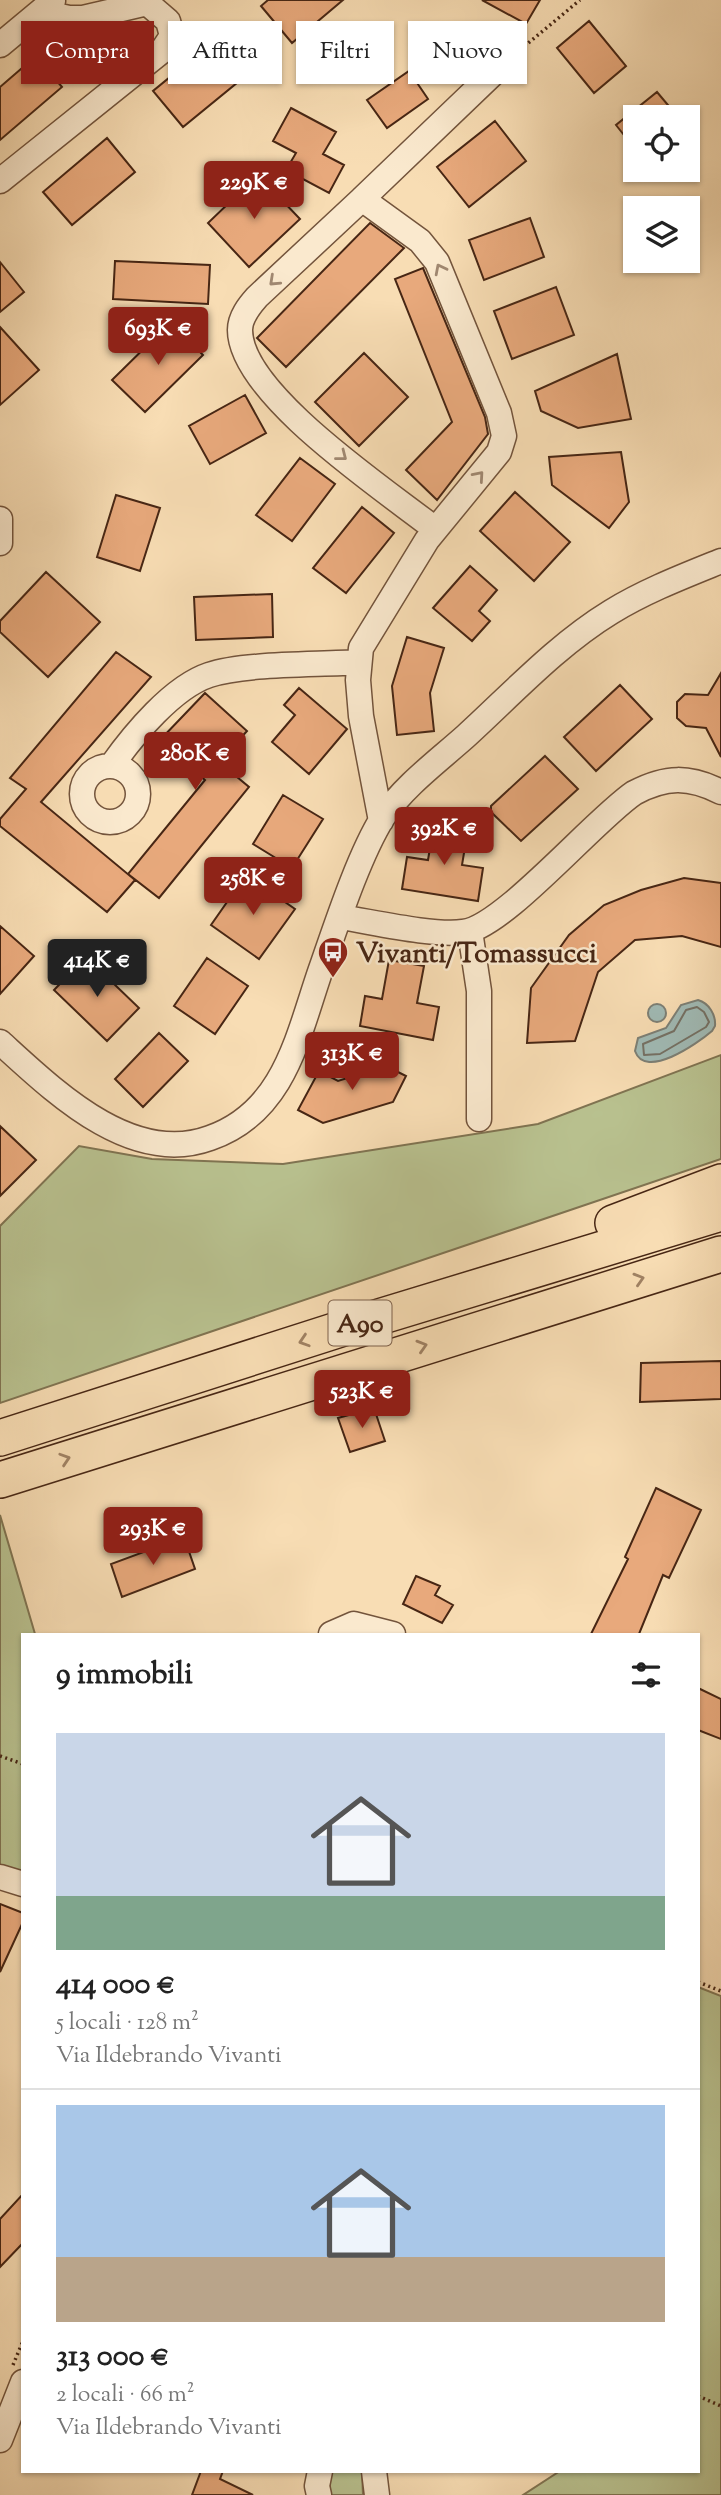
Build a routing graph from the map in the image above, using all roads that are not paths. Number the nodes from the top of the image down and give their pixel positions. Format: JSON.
{"nodes":[{"id":1,"x":48,"y":6,"type":"edge"},
{"id":2,"x":0,"y":45,"type":"edge"},
{"id":3,"x":482,"y":84,"type":"edge"},
{"id":4,"x":0,"y":181,"type":"edge"},
{"id":5,"x":362,"y":199,"type":"junction"},
{"id":6,"x":0,"y":519,"type":"edge"},
{"id":7,"x":435,"y":529,"type":"junction"},
{"id":8,"x":0,"y":543,"type":"edge"},
{"id":9,"x":721,"y":561,"type":"edge"},
{"id":10,"x":358,"y":662,"type":"junction"},
{"id":11,"x":113,"y":765,"type":"dead end"},
{"id":12,"x":717,"y":790,"type":"edge"},
{"id":13,"x":381,"y":821,"type":"junction"},
{"id":14,"x":340,"y":918,"type":"junction"},
{"id":15,"x":470,"y":931,"type":"junction"},
{"id":16,"x":0,"y":1042,"type":"edge"},
{"id":17,"x":479,"y":1119,"type":"dead end"},
{"id":18,"x":721,"y":1182,"type":"edge"},
{"id":19,"x":721,"y":1213,"type":"edge"},
{"id":20,"x":721,"y":1254,"type":"edge"},
{"id":21,"x":356,"y":1324,"type":"junction"},
{"id":22,"x":0,"y":1438,"type":"edge"},
{"id":23,"x":0,"y":1480,"type":"edge"},
{"id":24,"x":333,"y":1633,"type":"edge"},
{"id":25,"x":389,"y":1633,"type":"edge"},
{"id":26,"x":0,"y":1877,"type":"edge"},
{"id":27,"x":21,"y":1883,"type":"edge"},
{"id":28,"x":21,"y":2387,"type":"edge"},
{"id":29,"x":0,"y":2440,"type":"edge"},
{"id":30,"x":374,"y":2473,"type":"edge"},
{"id":31,"x":377,"y":2495,"type":"edge"}],
"edges":[{"from":1,"to":2,"type":"street"},
{"from":1,"to":4,"type":"street"},
{"from":3,"to":5,"type":"street"},
{"from":7,"to":5,"type":"street","one_way":true},
{"from":5,"to":7,"type":"street","one_way":true},
{"from":6,"to":8,"type":"street"},
{"from":7,"to":10,"type":"street"},
{"from":9,"to":13,"type":"street"},
{"from":10,"to":11,"type":"street"},
{"from":10,"to":13,"type":"street"},
{"from":12,"to":15,"type":"street"},
{"from":13,"to":14,"type":"street"},
{"from":14,"to":15,"type":"street"},
{"from":14,"to":16,"type":"street"},
{"from":15,"to":17,"type":"street"},
{"from":18,"to":21,"type":"highway"},
{"from":19,"to":21,"type":"highway","number":"A90"},
{"from":23,"to":20,"type":"highway","number":"A90","one_way":true},
{"from":21,"to":22,"type":"highway","number":"A90","one_way":true},
{"from":24,"to":25,"type":"street"},
{"from":26,"to":27,"type":"street"},
{"from":28,"to":29,"type":"street"},
{"from":30,"to":31,"type":"street"}]}
